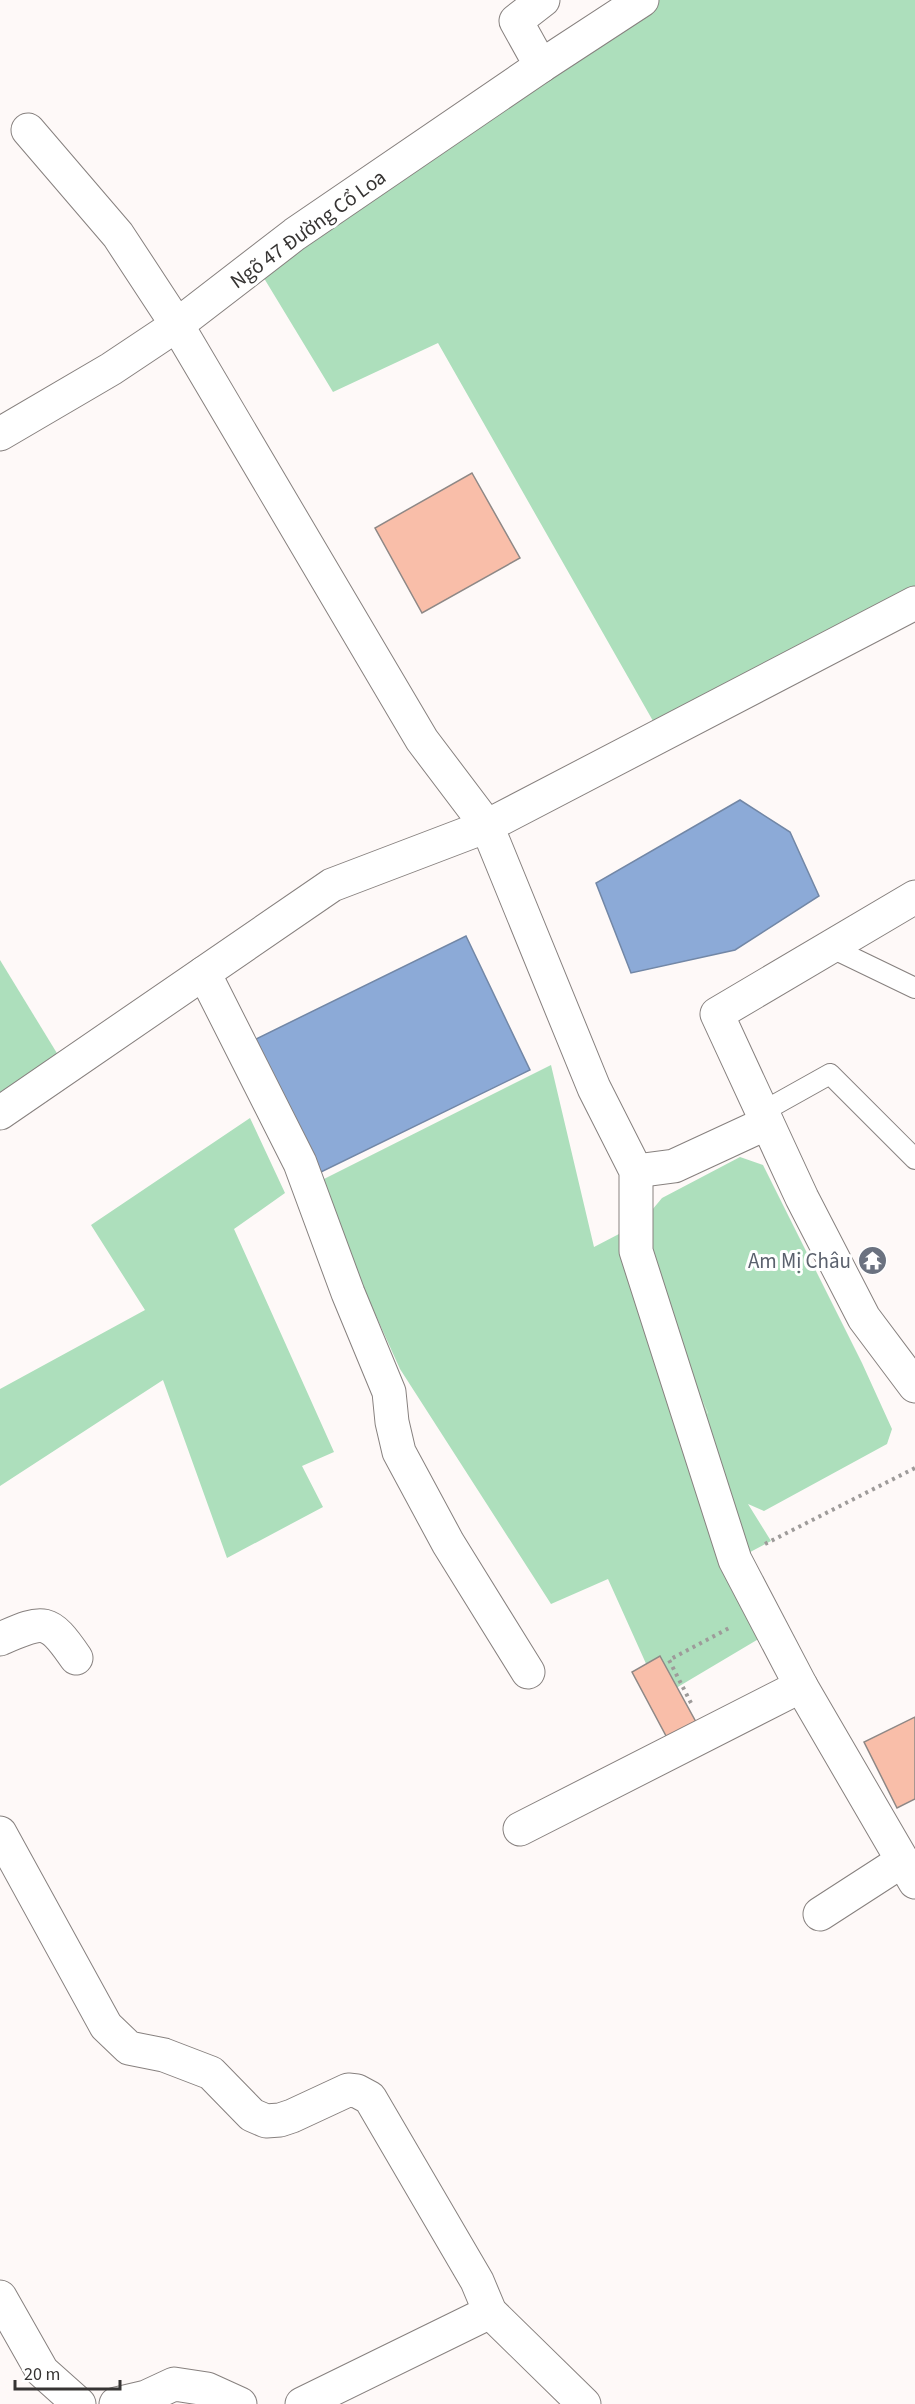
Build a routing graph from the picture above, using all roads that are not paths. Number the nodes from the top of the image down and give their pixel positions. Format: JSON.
{"nodes":[{"id":1,"x":543,"y":0,"type":"edge"},
{"id":2,"x":642,"y":0,"type":"edge"},
{"id":3,"x":510,"y":10,"type":"edge"},
{"id":4,"x":542,"y":66,"type":"junction"},
{"id":5,"x":28,"y":130,"type":"dead end"},
{"id":6,"x":177,"y":325,"type":"junction"},
{"id":7,"x":0,"y":434,"type":"edge"},
{"id":8,"x":915,"y":603,"type":"edge"},
{"id":9,"x":487,"y":826,"type":"junction"},
{"id":10,"x":915,"y":897,"type":"edge"},
{"id":11,"x":830,"y":947,"type":"junction"},
{"id":12,"x":204,"y":973,"type":"junction"},
{"id":13,"x":915,"y":988,"type":"edge"},
{"id":14,"x":0,"y":1113,"type":"edge"},
{"id":15,"x":764,"y":1118,"type":"junction"},
{"id":16,"x":915,"y":1159,"type":"edge"},
{"id":17,"x":636,"y":1171,"type":"junction"},
{"id":18,"x":915,"y":1386,"type":"edge"},
{"id":19,"x":0,"y":1639,"type":"edge"},
{"id":20,"x":76,"y":1658,"type":"dead end"},
{"id":21,"x":528,"y":1672,"type":"dead end"},
{"id":22,"x":801,"y":1686,"type":"junction"},
{"id":23,"x":520,"y":1828,"type":"dead end"},
{"id":24,"x":0,"y":1833,"type":"edge"},
{"id":25,"x":908,"y":1872,"type":"edge"},
{"id":26,"x":820,"y":1914,"type":"dead end"},
{"id":27,"x":0,"y":2297,"type":"edge"},
{"id":28,"x":490,"y":2312,"type":"junction"},
{"id":29,"x":79,"y":2404,"type":"edge"},
{"id":30,"x":116,"y":2404,"type":"edge"},
{"id":31,"x":240,"y":2404,"type":"edge"},
{"id":32,"x":302,"y":2404,"type":"edge"},
{"id":33,"x":584,"y":2404,"type":"edge"}],
"edges":[{"from":1,"to":3,"type":"street"},
{"from":2,"to":4,"type":"street","name":"Ngõ 47 Đường Cổ Loa"},
{"from":3,"to":4,"type":"street"},
{"from":4,"to":6,"type":"street","name":"Ngõ 47 Đường Cổ Loa"},
{"from":5,"to":6,"type":"street"},
{"from":6,"to":7,"type":"street","name":"Ngõ 47 Đường Cổ Loa"},
{"from":6,"to":9,"type":"street"},
{"from":8,"to":9,"type":"street"},
{"from":9,"to":12,"type":"street"},
{"from":9,"to":17,"type":"street"},
{"from":10,"to":11,"type":"street"},
{"from":11,"to":13,"type":"lane"},
{"from":11,"to":15,"type":"street"},
{"from":12,"to":14,"type":"street"},
{"from":12,"to":21,"type":"street"},
{"from":15,"to":16,"type":"lane"},
{"from":15,"to":17,"type":"street"},
{"from":15,"to":18,"type":"street"},
{"from":17,"to":22,"type":"street"},
{"from":19,"to":20,"type":"street"},
{"from":22,"to":23,"type":"street"},
{"from":22,"to":25,"type":"street"},
{"from":24,"to":28,"type":"street"},
{"from":25,"to":26,"type":"street"},
{"from":27,"to":29,"type":"street"},
{"from":28,"to":32,"type":"street"},
{"from":28,"to":33,"type":"street"},
{"from":30,"to":31,"type":"street"}]}
